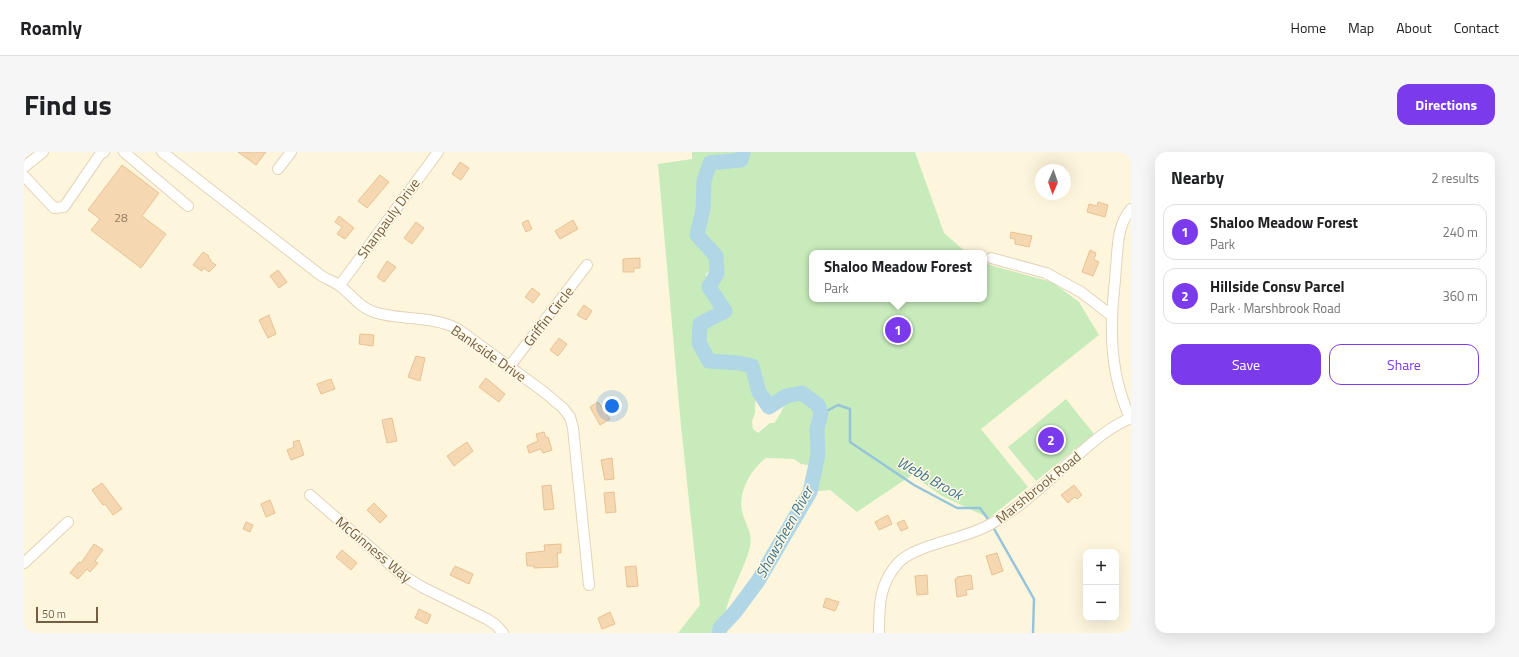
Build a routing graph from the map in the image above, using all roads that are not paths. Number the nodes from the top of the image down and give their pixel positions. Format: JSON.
{"nodes":[{"id":1,"x":43,"y":152,"type":"edge"},
{"id":2,"x":104,"y":152,"type":"edge"},
{"id":3,"x":124,"y":152,"type":"edge"},
{"id":4,"x":162,"y":152,"type":"edge"},
{"id":5,"x":291,"y":152,"type":"edge"},
{"id":6,"x":438,"y":152,"type":"edge"},
{"id":7,"x":24,"y":167,"type":"edge"},
{"id":8,"x":278,"y":169,"type":"dead end"},
{"id":9,"x":24,"y":176,"type":"edge"},
{"id":10,"x":188,"y":206,"type":"dead end"},
{"id":11,"x":1131,"y":209,"type":"edge"},
{"id":12,"x":991,"y":258,"type":"dead end"},
{"id":13,"x":587,"y":265,"type":"dead end"},
{"id":14,"x":340,"y":285,"type":"junction"},
{"id":15,"x":1112,"y":316,"type":"junction"},
{"id":16,"x":509,"y":367,"type":"junction"},
{"id":17,"x":1130,"y":418,"type":"edge"},
{"id":18,"x":310,"y":495,"type":"dead end"},
{"id":19,"x":68,"y":522,"type":"dead end"},
{"id":20,"x":24,"y":563,"type":"edge"},
{"id":21,"x":589,"y":585,"type":"dead end"},
{"id":22,"x":503,"y":633,"type":"edge"},
{"id":23,"x":879,"y":633,"type":"edge"}],
"edges":[{"from":1,"to":7,"type":"street"},
{"from":2,"to":9,"type":"street"},
{"from":3,"to":10,"type":"street"},
{"from":4,"to":14,"type":"street","name":"Bankside Drive"},
{"from":5,"to":8,"type":"street"},
{"from":6,"to":14,"type":"street","name":"Shanpauly Drive"},
{"from":11,"to":15,"type":"street"},
{"from":12,"to":15,"type":"street"},
{"from":13,"to":16,"type":"street","name":"Griffin Circle"},
{"from":14,"to":16,"type":"street","name":"Bankside Drive"},
{"from":15,"to":17,"type":"street"},
{"from":16,"to":21,"type":"street","name":"Bankside Drive"},
{"from":17,"to":23,"type":"street","name":"Marshbrook Road"},
{"from":18,"to":22,"type":"street","name":"McGinness Way"},
{"from":19,"to":20,"type":"street"}]}
